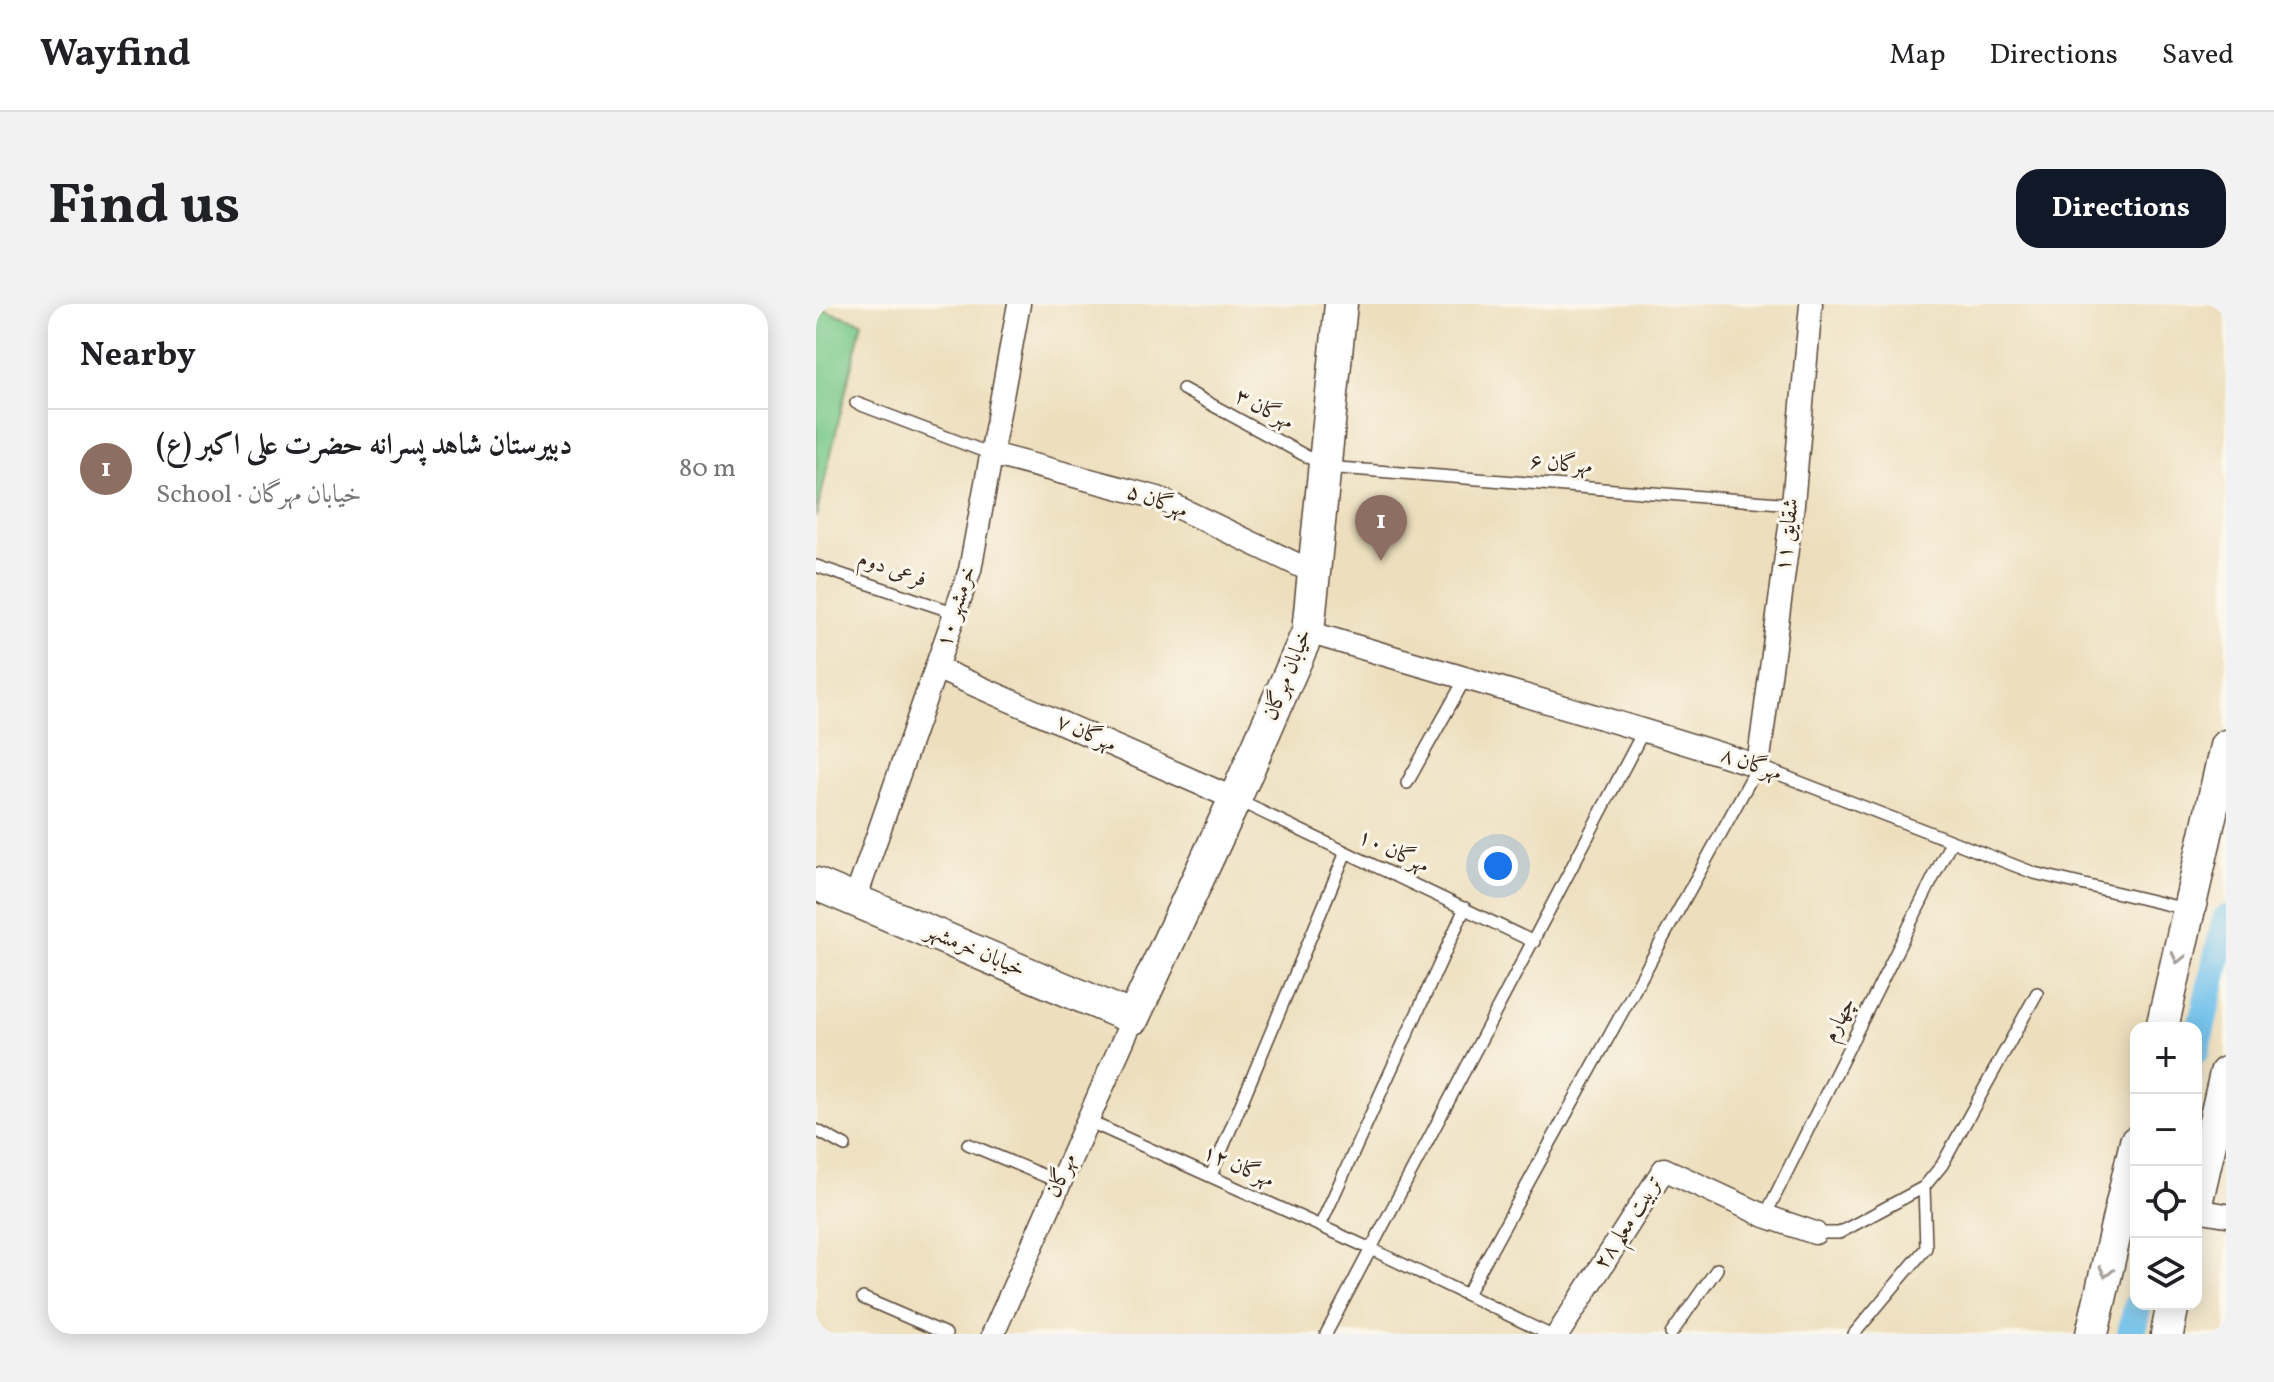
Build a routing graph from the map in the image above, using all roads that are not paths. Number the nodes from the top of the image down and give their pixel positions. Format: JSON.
{"nodes":[{"id":1,"x":1019,"y":304,"type":"edge"},
{"id":2,"x":1341,"y":304,"type":"edge"},
{"id":3,"x":1811,"y":304,"type":"edge"},
{"id":4,"x":1183,"y":389,"type":"dead end"},
{"id":5,"x":856,"y":403,"type":"dead end"},
{"id":6,"x":991,"y":454,"type":"junction"},
{"id":7,"x":1326,"y":467,"type":"junction"},
{"id":8,"x":1793,"y":504,"type":"junction"},
{"id":9,"x":816,"y":566,"type":"edge"},
{"id":10,"x":1315,"y":573,"type":"junction"},
{"id":11,"x":956,"y":613,"type":"junction"},
{"id":12,"x":1308,"y":632,"type":"junction"},
{"id":13,"x":936,"y":668,"type":"junction"},
{"id":14,"x":1465,"y":679,"type":"junction"},
{"id":15,"x":1644,"y":729,"type":"junction"},
{"id":16,"x":2226,"y":746,"type":"edge"},
{"id":17,"x":1758,"y":766,"type":"junction"},
{"id":18,"x":1407,"y":783,"type":"dead end"},
{"id":19,"x":1235,"y":799,"type":"junction"},
{"id":20,"x":1951,"y":842,"type":"junction"},
{"id":21,"x":1346,"y":852,"type":"junction"},
{"id":22,"x":816,"y":884,"type":"edge"},
{"id":23,"x":855,"y":900,"type":"junction"},
{"id":24,"x":1465,"y":908,"type":"junction"},
{"id":25,"x":2189,"y":910,"type":"junction"},
{"id":26,"x":1534,"y":942,"type":"junction"},
{"id":27,"x":2037,"y":993,"type":"dead end"},
{"id":28,"x":1133,"y":1018,"type":"junction"},
{"id":29,"x":2163,"y":1022,"type":"edge"},
{"id":30,"x":2226,"y":1073,"type":"edge"},
{"id":31,"x":1088,"y":1121,"type":"junction"},
{"id":32,"x":816,"y":1130,"type":"edge"},
{"id":33,"x":968,"y":1144,"type":"dead end"},
{"id":34,"x":845,"y":1146,"type":"dead end"},
{"id":35,"x":2130,"y":1166,"type":"edge"},
{"id":36,"x":1211,"y":1176,"type":"junction"},
{"id":37,"x":2202,"y":1180,"type":"edge"},
{"id":38,"x":1059,"y":1182,"type":"junction"},
{"id":39,"x":1924,"y":1187,"type":"junction"},
{"id":40,"x":2202,"y":1209,"type":"edge"},
{"id":41,"x":2226,"y":1215,"type":"edge"},
{"id":42,"x":1765,"y":1216,"type":"junction"},
{"id":43,"x":1320,"y":1226,"type":"junction"},
{"id":44,"x":1815,"y":1233,"type":"joint"},
{"id":45,"x":1371,"y":1249,"type":"junction"},
{"id":46,"x":1717,"y":1269,"type":"dead end"},
{"id":47,"x":1467,"y":1294,"type":"junction"},
{"id":48,"x":863,"y":1298,"type":"dead end"},
{"id":49,"x":2172,"y":1310,"type":"edge"},
{"id":50,"x":996,"y":1333,"type":"edge"},
{"id":51,"x":946,"y":1334,"type":"edge"},
{"id":52,"x":1326,"y":1334,"type":"edge"},
{"id":53,"x":1548,"y":1334,"type":"edge"},
{"id":54,"x":1558,"y":1334,"type":"edge"},
{"id":55,"x":1671,"y":1334,"type":"edge"},
{"id":56,"x":1854,"y":1334,"type":"edge"},
{"id":57,"x":2092,"y":1334,"type":"edge"},
{"id":58,"x":2167,"y":1334,"type":"edge"}],
"edges":[{"from":1,"to":6,"type":"street","name":"خرمشهر ۱۰"},
{"from":2,"to":7,"type":"street","name":"خیابان مهرگان"},
{"from":3,"to":8,"type":"street","name":"شقایق ۱۱"},
{"from":4,"to":7,"type":"lane","name":"مهرگان ۳"},
{"from":5,"to":6,"type":"lane"},
{"from":6,"to":10,"type":"street","name":"مهرگان ۵"},
{"from":6,"to":11,"type":"street","name":"خرمشهر ۱۰"},
{"from":7,"to":8,"type":"lane","name":"مهرگان ۶"},
{"from":7,"to":10,"type":"street","name":"خیابان مهرگان"},
{"from":8,"to":17,"type":"street","name":"شقایق ۱۱"},
{"from":9,"to":11,"type":"lane","name":"فرعی دوم"},
{"from":10,"to":12,"type":"street","name":"خیابان مهرگان"},
{"from":11,"to":13,"type":"street","name":"خرمشهر ۱۰"},
{"from":12,"to":14,"type":"street","name":"مهرگان ۸"},
{"from":12,"to":19,"type":"street","name":"خیابان مهرگان"},
{"from":13,"to":19,"type":"street","name":"مهرگان ۷"},
{"from":13,"to":23,"type":"street","name":"خرمشهر ۱۰"},
{"from":14,"to":15,"type":"street","name":"مهرگان ۸"},
{"from":14,"to":18,"type":"lane"},
{"from":15,"to":17,"type":"street","name":"مهرگان ۸"},
{"from":15,"to":26,"type":"lane"},
{"from":16,"to":25,"type":"street"},
{"from":17,"to":20,"type":"lane","name":"مهرگان ۸"},
{"from":17,"to":47,"type":"lane"},
{"from":19,"to":21,"type":"lane","name":"مهرگان ۱۰"},
{"from":19,"to":28,"type":"street","name":"خیابان مهرگان"},
{"from":20,"to":25,"type":"lane","name":"مهرگان ۸"},
{"from":20,"to":42,"type":"lane","name":"چهارم"},
{"from":21,"to":24,"type":"lane","name":"مهرگان ۱۰"},
{"from":21,"to":36,"type":"lane"},
{"from":22,"to":23,"type":"street","name":"خیابان خرمشهر"},
{"from":23,"to":28,"type":"street","name":"خیابان خرمشهر"},
{"from":24,"to":26,"type":"lane","name":"مهرگان ۱۰"},
{"from":24,"to":43,"type":"lane"},
{"from":25,"to":29,"type":"street","one_way":true},
{"from":26,"to":45,"type":"lane"},
{"from":27,"to":39,"type":"lane"},
{"from":28,"to":31,"type":"street","name":"مهرگان"},
{"from":30,"to":37,"type":"street"},
{"from":31,"to":36,"type":"lane","name":"مهرگان ۱۲"},
{"from":31,"to":38,"type":"street","name":"مهرگان"},
{"from":32,"to":34,"type":"lane"},
{"from":33,"to":38,"type":"lane"},
{"from":35,"to":57,"type":"street","one_way":true},
{"from":36,"to":43,"type":"lane","name":"مهرگان ۱۲"},
{"from":38,"to":50,"type":"street","name":"مهرگان"},
{"from":39,"to":44,"type":"lane"},
{"from":39,"to":56,"type":"lane"},
{"from":40,"to":41,"type":"street"},
{"from":42,"to":44,"type":"street","name":"تربیت معلم ۲۸"},
{"from":42,"to":54,"type":"street","name":"تربیت معلم ۲۸"},
{"from":43,"to":45,"type":"lane","name":"مهرگان ۱۲"},
{"from":45,"to":47,"type":"lane","name":"مهرگان ۱۲"},
{"from":45,"to":52,"type":"lane"},
{"from":46,"to":55,"type":"lane"},
{"from":47,"to":53,"type":"lane","name":"مهرگان ۱۲"},
{"from":48,"to":51,"type":"lane"},
{"from":49,"to":58,"type":"street"}]}
